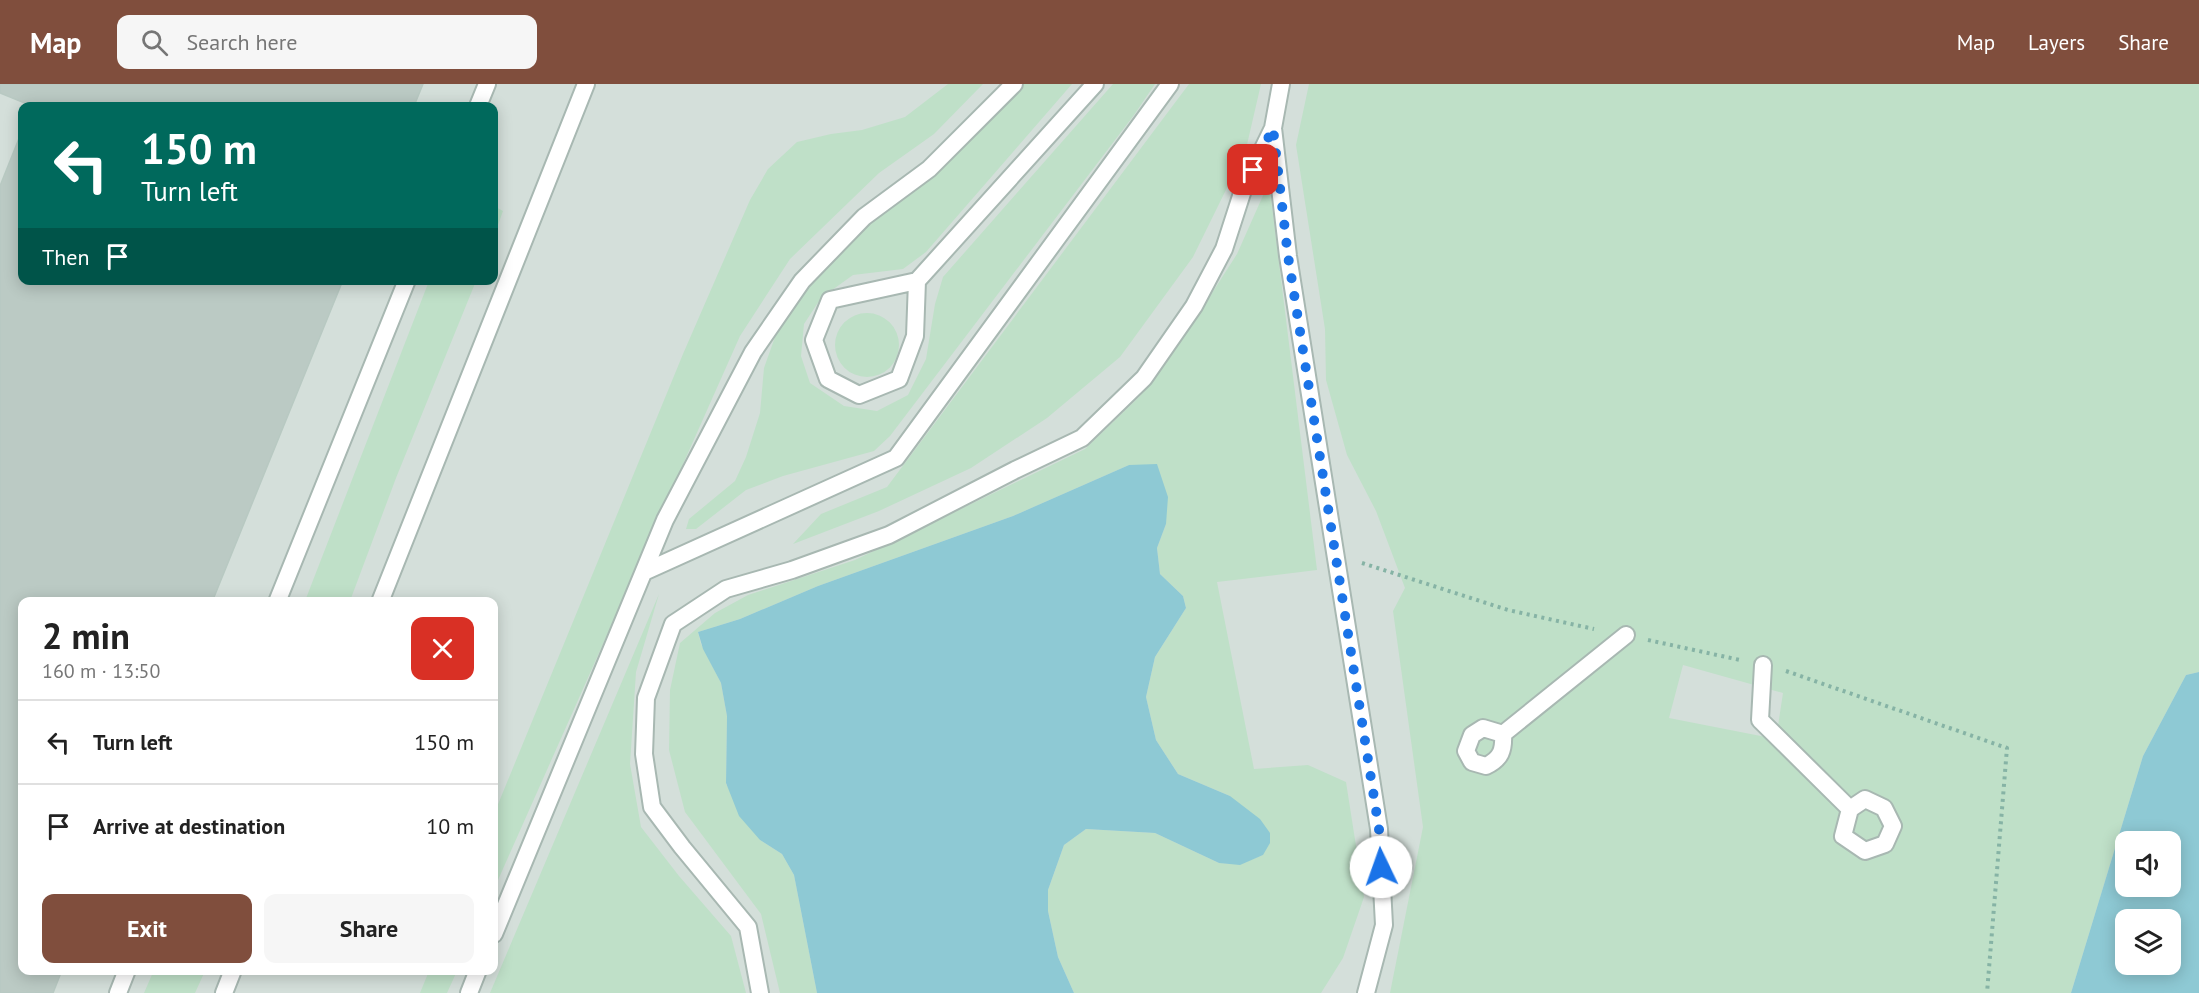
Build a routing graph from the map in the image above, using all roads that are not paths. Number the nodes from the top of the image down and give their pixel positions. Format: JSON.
{"nodes":[{"id":1,"x":487,"y":84,"type":"edge"},
{"id":2,"x":586,"y":84,"type":"edge"},
{"id":3,"x":1014,"y":84,"type":"edge"},
{"id":4,"x":1095,"y":84,"type":"edge"},
{"id":5,"x":1170,"y":84,"type":"edge"},
{"id":6,"x":1281,"y":84,"type":"edge"},
{"id":7,"x":480,"y":102,"type":"edge"},
{"id":8,"x":1273,"y":128,"type":"junction"},
{"id":9,"x":917,"y":281,"type":"junction"},
{"id":10,"x":406,"y":285,"type":"edge"},
{"id":11,"x":644,"y":572,"type":"junction"},
{"id":12,"x":279,"y":597,"type":"edge"},
{"id":13,"x":382,"y":597,"type":"edge"},
{"id":14,"x":1626,"y":635,"type":"dead end"},
{"id":15,"x":1763,"y":665,"type":"dead end"},
{"id":16,"x":1503,"y":734,"type":"dead end"},
{"id":17,"x":1850,"y":810,"type":"dead end"},
{"id":18,"x":498,"y":924,"type":"edge"},
{"id":19,"x":125,"y":975,"type":"edge"},
{"id":20,"x":231,"y":975,"type":"edge"},
{"id":21,"x":476,"y":975,"type":"edge"},
{"id":22,"x":118,"y":993,"type":"edge"},
{"id":23,"x":224,"y":993,"type":"edge"},
{"id":24,"x":469,"y":993,"type":"edge"},
{"id":25,"x":760,"y":993,"type":"edge"},
{"id":26,"x":1366,"y":993,"type":"edge"}],
"edges":[{"from":1,"to":7,"type":"lane"},
{"from":2,"to":13,"type":"lane"},
{"from":3,"to":11,"type":"lane"},
{"from":4,"to":9,"type":"lane"},
{"from":5,"to":11,"type":"lane"},
{"from":6,"to":8,"type":"lane"},
{"from":8,"to":25,"type":"lane"},
{"from":8,"to":26,"type":"lane"},
{"from":9,"to":9,"type":"lane"},
{"from":10,"to":12,"type":"lane"},
{"from":11,"to":18,"type":"lane"},
{"from":14,"to":16,"type":"lane"},
{"from":15,"to":17,"type":"lane"},
{"from":19,"to":22,"type":"lane"},
{"from":20,"to":23,"type":"lane"},
{"from":21,"to":24,"type":"lane"}]}
